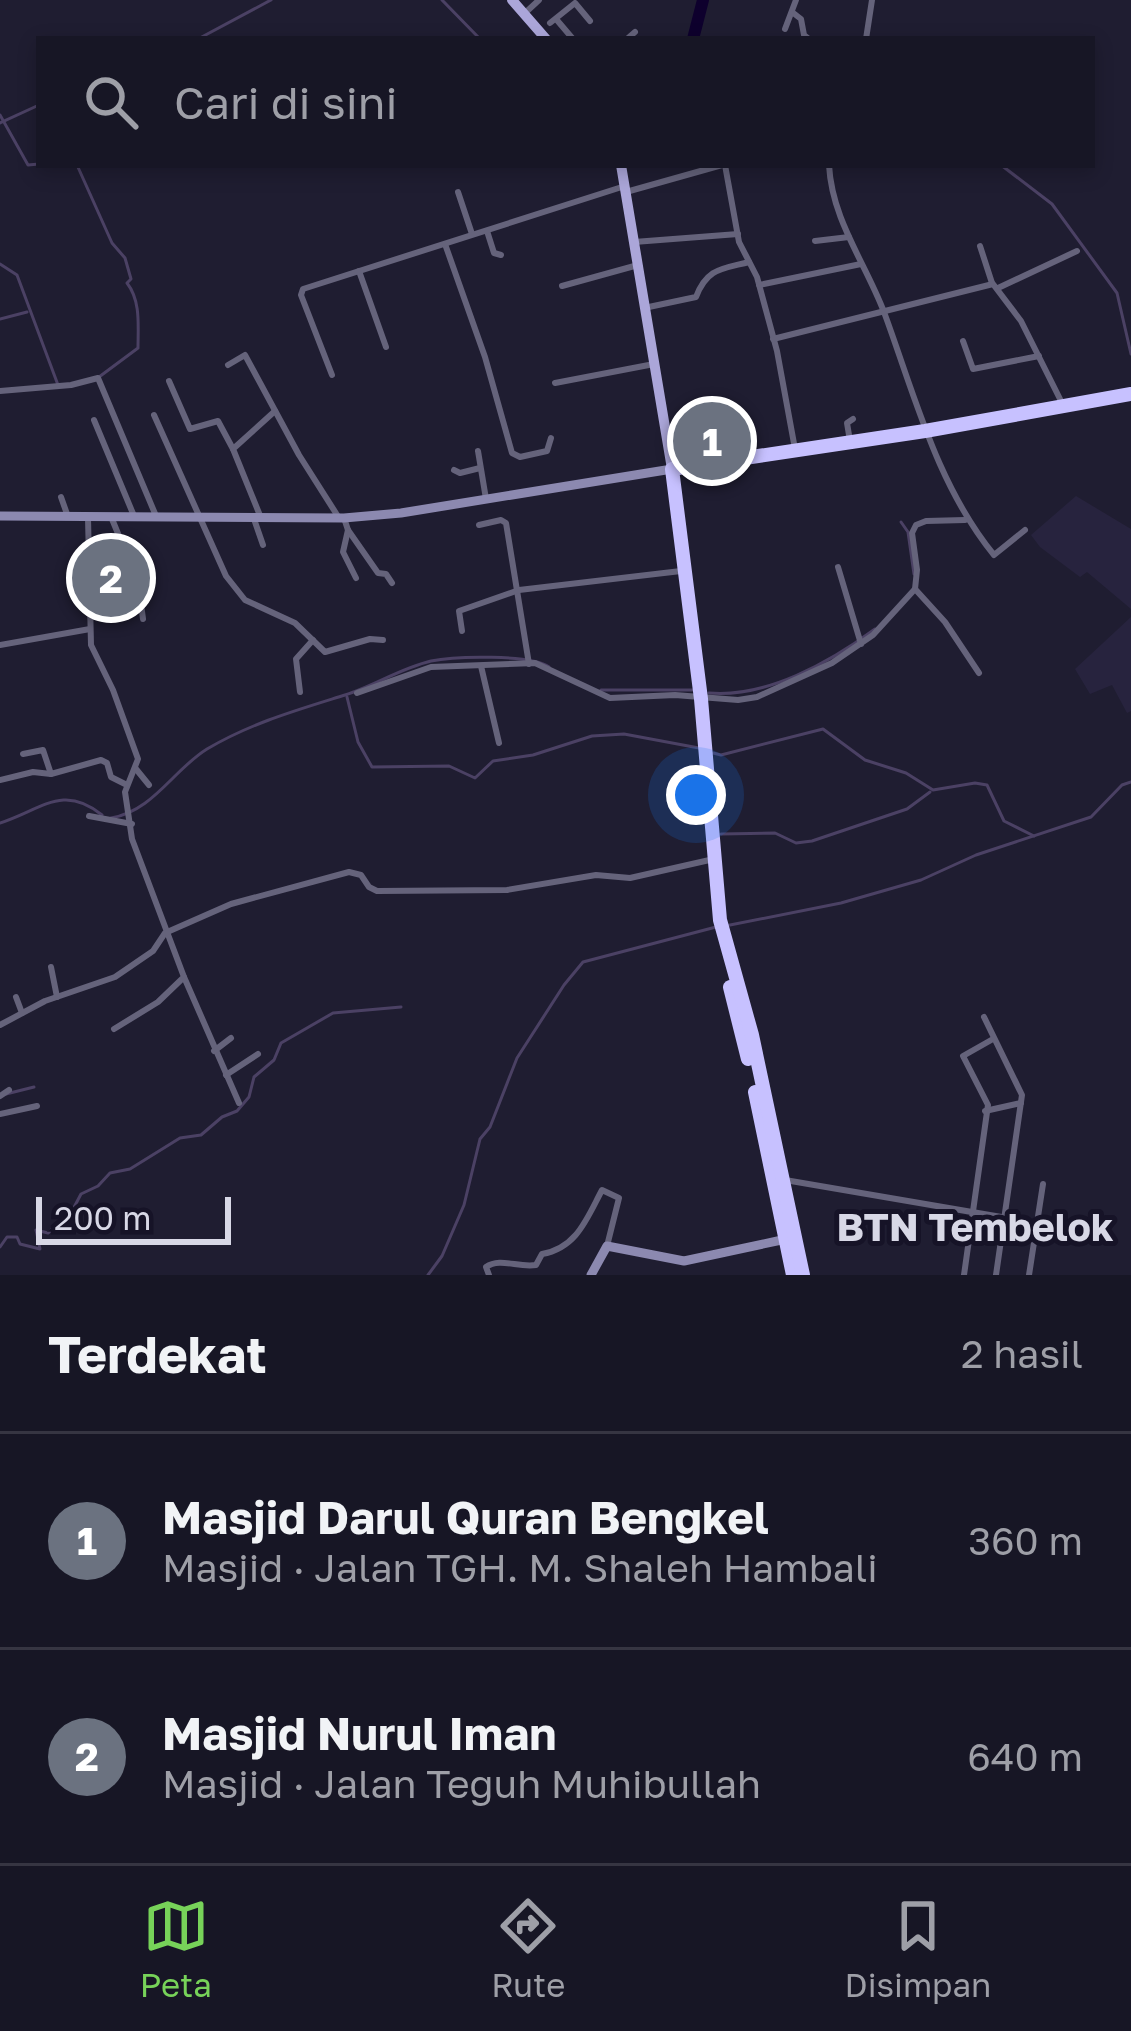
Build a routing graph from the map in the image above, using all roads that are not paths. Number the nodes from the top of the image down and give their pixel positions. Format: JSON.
{"nodes":[{"id":1,"x":512,"y":0,"type":"edge"},
{"id":2,"x":539,"y":0,"type":"edge"},
{"id":3,"x":796,"y":0,"type":"edge"},
{"id":4,"x":872,"y":0,"type":"edge"},
{"id":5,"x":792,"y":12,"type":"junction"},
{"id":6,"x":525,"y":13,"type":"junction"},
{"id":7,"x":590,"y":20,"type":"dead end"},
{"id":8,"x":785,"y":29,"type":"dead end"},
{"id":9,"x":635,"y":32,"type":"dead end"},
{"id":10,"x":544,"y":36,"type":"edge"},
{"id":11,"x":570,"y":36,"type":"edge"},
{"id":12,"x":630,"y":36,"type":"edge"},
{"id":13,"x":805,"y":36,"type":"edge"},
{"id":14,"x":866,"y":36,"type":"edge"},
{"id":15,"x":621,"y":168,"type":"edge"},
{"id":16,"x":712,"y":168,"type":"edge"},
{"id":17,"x":725,"y":168,"type":"edge"},
{"id":18,"x":829,"y":168,"type":"edge"},
{"id":19,"x":625,"y":189,"type":"junction"},
{"id":20,"x":458,"y":192,"type":"dead end"},
{"id":21,"x":487,"y":231,"type":"junction"},
{"id":22,"x":472,"y":235,"type":"junction"},
{"id":23,"x":738,"y":235,"type":"junction"},
{"id":24,"x":849,"y":237,"type":"junction"},
{"id":25,"x":815,"y":241,"type":"dead end"},
{"id":26,"x":634,"y":242,"type":"junction"},
{"id":27,"x":445,"y":244,"type":"junction"},
{"id":28,"x":980,"y":246,"type":"dead end"},
{"id":29,"x":1077,"y":251,"type":"dead end"},
{"id":30,"x":501,"y":256,"type":"dead end"},
{"id":31,"x":749,"y":262,"type":"junction"},
{"id":32,"x":862,"y":264,"type":"junction"},
{"id":33,"x":638,"y":265,"type":"junction"},
{"id":34,"x":359,"y":271,"type":"junction"},
{"id":35,"x":759,"y":285,"type":"junction"},
{"id":36,"x":562,"y":286,"type":"dead end"},
{"id":37,"x":995,"y":286,"type":"junction"},
{"id":38,"x":644,"y":308,"type":"junction"},
{"id":39,"x":883,"y":310,"type":"junction"},
{"id":40,"x":773,"y":339,"type":"junction"},
{"id":41,"x":963,"y":340,"type":"dead end"},
{"id":42,"x":386,"y":347,"type":"dead end"},
{"id":43,"x":1039,"y":356,"type":"junction"},
{"id":44,"x":654,"y":364,"type":"junction"},
{"id":45,"x":229,"y":365,"type":"dead end"},
{"id":46,"x":332,"y":375,"type":"dead end"},
{"id":47,"x":169,"y":381,"type":"dead end"},
{"id":48,"x":555,"y":383,"type":"dead end"},
{"id":49,"x":0,"y":392,"type":"edge"},
{"id":50,"x":1131,"y":394,"type":"edge"},
{"id":51,"x":1064,"y":407,"type":"junction"},
{"id":52,"x":275,"y":411,"type":"junction"},
{"id":53,"x":154,"y":415,"type":"dead end"},
{"id":54,"x":854,"y":419,"type":"dead end"},
{"id":55,"x":94,"y":420,"type":"dead end"},
{"id":56,"x":284,"y":427,"type":"junction"},
{"id":57,"x":925,"y":431,"type":"junction"},
{"id":58,"x":274,"y":434,"type":"dead end"},
{"id":59,"x":123,"y":435,"type":"junction"},
{"id":60,"x":551,"y":438,"type":"dead end"},
{"id":61,"x":850,"y":442,"type":"junction"},
{"id":62,"x":105,"y":444,"type":"junction"},
{"id":63,"x":233,"y":449,"type":"junction"},
{"id":64,"x":795,"y":449,"type":"junction"},
{"id":65,"x":478,"y":451,"type":"dead end"},
{"id":66,"x":480,"y":468,"type":"junction"},
{"id":67,"x":672,"y":469,"type":"junction"},
{"id":68,"x":454,"y":470,"type":"dead end"},
{"id":69,"x":61,"y":497,"type":"dead end"},
{"id":70,"x":486,"y":499,"type":"junction"},
{"id":71,"x":0,"y":516,"type":"edge"},
{"id":72,"x":964,"y":516,"type":"junction"},
{"id":73,"x":68,"y":518,"type":"junction"},
{"id":74,"x":88,"y":518,"type":"junction"},
{"id":75,"x":112,"y":519,"type":"junction"},
{"id":76,"x":135,"y":519,"type":"junction"},
{"id":77,"x":158,"y":519,"type":"junction"},
{"id":78,"x":258,"y":519,"type":"junction"},
{"id":79,"x":203,"y":520,"type":"junction"},
{"id":80,"x":344,"y":522,"type":"junction"},
{"id":81,"x":478,"y":525,"type":"dead end"},
{"id":82,"x":1025,"y":530,"type":"dead end"},
{"id":83,"x":263,"y":545,"type":"dead end"},
{"id":84,"x":838,"y":567,"type":"dead end"},
{"id":85,"x":686,"y":570,"type":"junction"},
{"id":86,"x":356,"y":578,"type":"dead end"},
{"id":87,"x":392,"y":583,"type":"dead end"},
{"id":88,"x":915,"y":589,"type":"junction"},
{"id":89,"x":518,"y":590,"type":"junction"},
{"id":90,"x":143,"y":619,"type":"dead end"},
{"id":91,"x":90,"y":628,"type":"junction"},
{"id":92,"x":462,"y":631,"type":"dead end"},
{"id":93,"x":313,"y":640,"type":"junction"},
{"id":94,"x":383,"y":640,"type":"dead end"},
{"id":95,"x":860,"y":642,"type":"junction"},
{"id":96,"x":0,"y":645,"type":"edge"},
{"id":97,"x":528,"y":661,"type":"junction"},
{"id":98,"x":481,"y":665,"type":"junction"},
{"id":99,"x":979,"y":673,"type":"dead end"},
{"id":100,"x":300,"y":692,"type":"dead end"},
{"id":101,"x":357,"y":693,"type":"dead end"},
{"id":102,"x":701,"y":693,"type":"junction"},
{"id":103,"x":499,"y":743,"type":"dead end"},
{"id":104,"x":23,"y":754,"type":"dead end"},
{"id":105,"x":136,"y":769,"type":"junction"},
{"id":106,"x":51,"y":774,"type":"junction"},
{"id":107,"x":0,"y":780,"type":"edge"},
{"id":108,"x":148,"y":784,"type":"dead end"},
{"id":109,"x":127,"y":785,"type":"junction"},
{"id":110,"x":89,"y":816,"type":"dead end"},
{"id":111,"x":130,"y":818,"type":"junction"},
{"id":112,"x":714,"y":859,"type":"junction"},
{"id":113,"x":165,"y":933,"type":"junction"},
{"id":114,"x":52,"y":968,"type":"dead end"},
{"id":115,"x":184,"y":976,"type":"junction"},
{"id":116,"x":16,"y":997,"type":"dead end"},
{"id":117,"x":57,"y":997,"type":"junction"},
{"id":118,"x":22,"y":1012,"type":"junction"},
{"id":119,"x":983,"y":1017,"type":"dead end"},
{"id":120,"x":0,"y":1025,"type":"edge"},
{"id":121,"x":114,"y":1029,"type":"dead end"},
{"id":122,"x":231,"y":1038,"type":"dead end"},
{"id":123,"x":993,"y":1039,"type":"junction"},
{"id":124,"x":214,"y":1051,"type":"junction"},
{"id":125,"x":258,"y":1054,"type":"dead end"},
{"id":126,"x":226,"y":1075,"type":"junction"},
{"id":127,"x":9,"y":1090,"type":"dead end"},
{"id":128,"x":0,"y":1096,"type":"edge"},
{"id":129,"x":239,"y":1103,"type":"dead end"},
{"id":130,"x":1021,"y":1103,"type":"junction"},
{"id":131,"x":37,"y":1106,"type":"dead end"},
{"id":132,"x":985,"y":1111,"type":"junction"},
{"id":133,"x":0,"y":1114,"type":"edge"},
{"id":134,"x":779,"y":1180,"type":"junction"},
{"id":135,"x":1043,"y":1184,"type":"dead end"},
{"id":136,"x":971,"y":1211,"type":"junction"},
{"id":137,"x":1006,"y":1216,"type":"junction"},
{"id":138,"x":1036,"y":1222,"type":"junction"},
{"id":139,"x":791,"y":1238,"type":"junction"},
{"id":140,"x":607,"y":1246,"type":"junction"},
{"id":141,"x":489,"y":1275,"type":"edge"},
{"id":142,"x":591,"y":1275,"type":"edge"},
{"id":143,"x":793,"y":1275,"type":"edge"},
{"id":144,"x":803,"y":1275,"type":"edge"},
{"id":145,"x":964,"y":1275,"type":"edge"},
{"id":146,"x":996,"y":1275,"type":"edge"},
{"id":147,"x":1029,"y":1275,"type":"edge"}],
"edges":[{"from":1,"to":6,"type":"main road"},
{"from":2,"to":6,"type":"street"},
{"from":3,"to":5,"type":"street"},
{"from":4,"to":14,"type":"street"},
{"from":5,"to":8,"type":"street"},
{"from":5,"to":13,"type":"street"},
{"from":6,"to":10,"type":"main road"},
{"from":7,"to":11,"type":"street"},
{"from":9,"to":12,"type":"street"},
{"from":15,"to":19,"type":"main road"},
{"from":16,"to":19,"type":"street"},
{"from":17,"to":23,"type":"street"},
{"from":18,"to":24,"type":"street"},
{"from":19,"to":21,"type":"street"},
{"from":19,"to":26,"type":"main road"},
{"from":20,"to":22,"type":"street"},
{"from":21,"to":22,"type":"street"},
{"from":21,"to":30,"type":"street"},
{"from":22,"to":27,"type":"street"},
{"from":23,"to":26,"type":"street"},
{"from":23,"to":31,"type":"street"},
{"from":24,"to":25,"type":"street"},
{"from":24,"to":32,"type":"street"},
{"from":26,"to":33,"type":"main road"},
{"from":27,"to":34,"type":"street"},
{"from":27,"to":60,"type":"street"},
{"from":28,"to":37,"type":"street"},
{"from":29,"to":37,"type":"street"},
{"from":31,"to":35,"type":"street"},
{"from":31,"to":38,"type":"street"},
{"from":32,"to":35,"type":"street"},
{"from":32,"to":39,"type":"street"},
{"from":33,"to":36,"type":"street"},
{"from":33,"to":38,"type":"main road"},
{"from":34,"to":42,"type":"street"},
{"from":34,"to":46,"type":"street"},
{"from":35,"to":40,"type":"street"},
{"from":37,"to":39,"type":"street"},
{"from":37,"to":43,"type":"street"},
{"from":38,"to":44,"type":"main road"},
{"from":39,"to":40,"type":"street"},
{"from":39,"to":57,"type":"street"},
{"from":40,"to":64,"type":"street"},
{"from":41,"to":43,"type":"street"},
{"from":43,"to":51,"type":"street"},
{"from":44,"to":48,"type":"street"},
{"from":44,"to":67,"type":"main road"},
{"from":45,"to":52,"type":"street"},
{"from":47,"to":63,"type":"street"},
{"from":49,"to":59,"type":"street"},
{"from":50,"to":51,"type":"highway"},
{"from":51,"to":57,"type":"highway"},
{"from":52,"to":56,"type":"street"},
{"from":52,"to":63,"type":"street"},
{"from":53,"to":79,"type":"street"},
{"from":54,"to":61,"type":"street"},
{"from":55,"to":62,"type":"street"},
{"from":56,"to":58,"type":"street"},
{"from":56,"to":80,"type":"street"},
{"from":57,"to":61,"type":"highway"},
{"from":57,"to":72,"type":"street"},
{"from":59,"to":62,"type":"street"},
{"from":59,"to":77,"type":"street"},
{"from":61,"to":64,"type":"highway"},
{"from":62,"to":76,"type":"street"},
{"from":63,"to":78,"type":"street"},
{"from":64,"to":67,"type":"highway"},
{"from":65,"to":66,"type":"street"},
{"from":66,"to":68,"type":"street"},
{"from":66,"to":70,"type":"street"},
{"from":67,"to":70,"type":"street"},
{"from":67,"to":85,"type":"highway"},
{"from":69,"to":73,"type":"street"},
{"from":70,"to":80,"type":"street"},
{"from":71,"to":73,"type":"street"},
{"from":72,"to":82,"type":"street"},
{"from":72,"to":88,"type":"street"},
{"from":73,"to":74,"type":"street"},
{"from":74,"to":75,"type":"street"},
{"from":74,"to":91,"type":"street"},
{"from":75,"to":76,"type":"street"},
{"from":75,"to":90,"type":"street"},
{"from":76,"to":77,"type":"street"},
{"from":77,"to":79,"type":"street"},
{"from":78,"to":79,"type":"street"},
{"from":78,"to":80,"type":"street"},
{"from":78,"to":83,"type":"street"},
{"from":79,"to":93,"type":"street"},
{"from":80,"to":86,"type":"street"},
{"from":80,"to":87,"type":"street"},
{"from":81,"to":89,"type":"street"},
{"from":84,"to":95,"type":"street"},
{"from":85,"to":89,"type":"street"},
{"from":85,"to":102,"type":"highway"},
{"from":88,"to":95,"type":"street"},
{"from":88,"to":99,"type":"street"},
{"from":89,"to":92,"type":"street"},
{"from":89,"to":97,"type":"street"},
{"from":91,"to":96,"type":"street"},
{"from":91,"to":105,"type":"street"},
{"from":93,"to":94,"type":"street"},
{"from":93,"to":100,"type":"street"},
{"from":95,"to":102,"type":"street"},
{"from":97,"to":98,"type":"street"},
{"from":97,"to":102,"type":"street"},
{"from":98,"to":101,"type":"street"},
{"from":98,"to":103,"type":"street"},
{"from":102,"to":112,"type":"highway"},
{"from":104,"to":106,"type":"street"},
{"from":105,"to":108,"type":"street"},
{"from":105,"to":109,"type":"street"},
{"from":106,"to":107,"type":"street"},
{"from":106,"to":109,"type":"street"},
{"from":109,"to":111,"type":"street"},
{"from":110,"to":111,"type":"street"},
{"from":111,"to":113,"type":"street"},
{"from":112,"to":113,"type":"street"},
{"from":112,"to":134,"type":"highway"},
{"from":113,"to":115,"type":"street"},
{"from":113,"to":117,"type":"street"},
{"from":114,"to":117,"type":"street"},
{"from":115,"to":121,"type":"street"},
{"from":115,"to":124,"type":"street"},
{"from":116,"to":118,"type":"street"},
{"from":117,"to":118,"type":"street"},
{"from":118,"to":120,"type":"street"},
{"from":119,"to":123,"type":"street"},
{"from":122,"to":124,"type":"street"},
{"from":123,"to":130,"type":"street"},
{"from":123,"to":132,"type":"street"},
{"from":124,"to":126,"type":"street"},
{"from":125,"to":126,"type":"street"},
{"from":126,"to":129,"type":"street"},
{"from":127,"to":128,"type":"street"},
{"from":130,"to":132,"type":"street"},
{"from":130,"to":137,"type":"street"},
{"from":131,"to":133,"type":"street"},
{"from":132,"to":136,"type":"street"},
{"from":134,"to":136,"type":"street"},
{"from":134,"to":139,"type":"highway"},
{"from":135,"to":138,"type":"street"},
{"from":136,"to":137,"type":"street"},
{"from":136,"to":145,"type":"street"},
{"from":137,"to":138,"type":"street"},
{"from":137,"to":146,"type":"street"},
{"from":138,"to":147,"type":"street"},
{"from":139,"to":140,"type":"street"},
{"from":139,"to":143,"type":"highway"},
{"from":139,"to":144,"type":"highway"},
{"from":140,"to":141,"type":"street"},
{"from":140,"to":142,"type":"street"}]}
